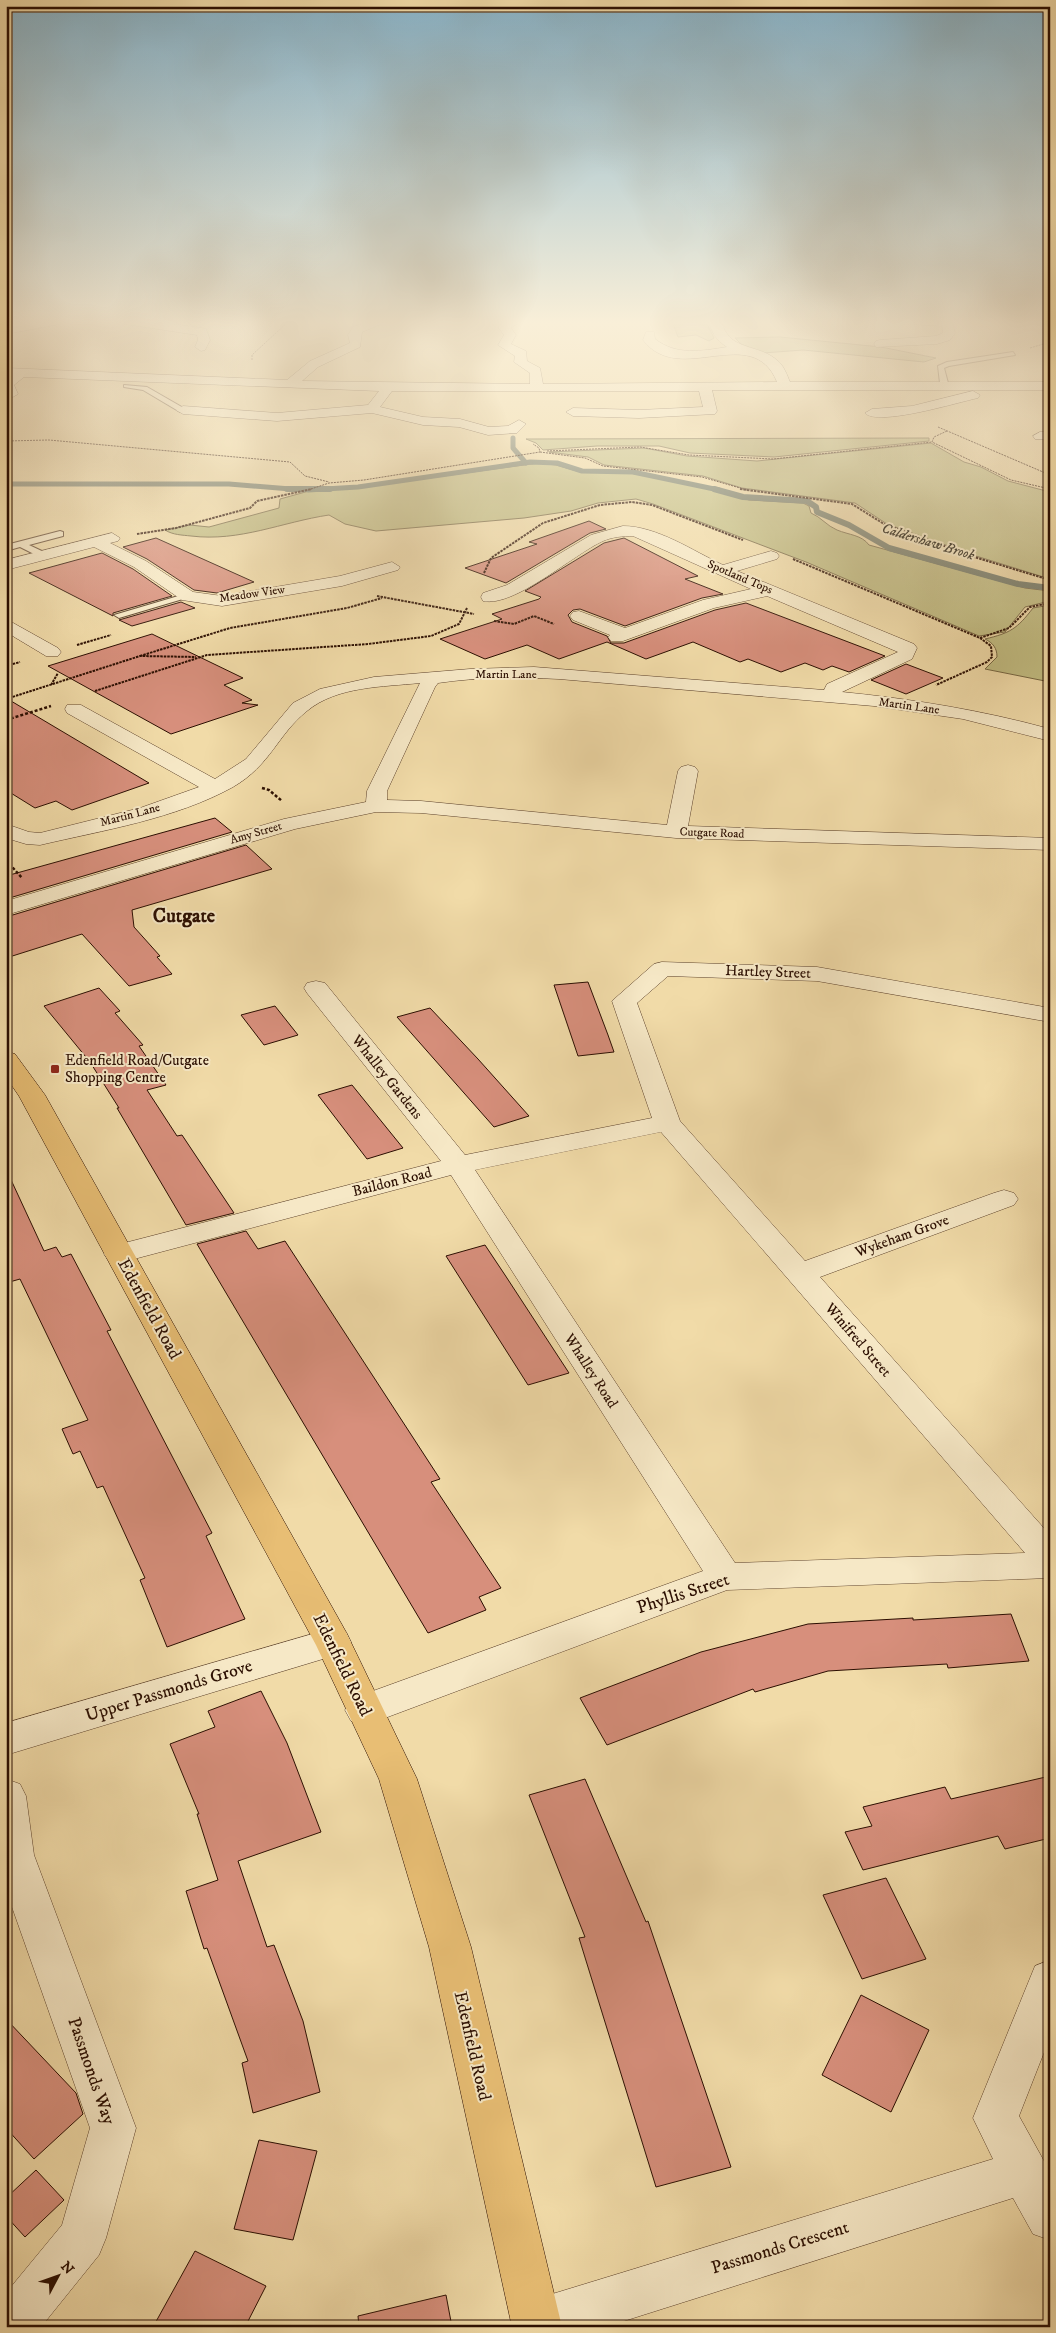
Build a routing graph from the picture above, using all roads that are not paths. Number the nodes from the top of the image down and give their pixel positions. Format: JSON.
{"nodes":[{"id":1,"x":481,"y":429,"type":"edge"},
{"id":2,"x":513,"y":429,"type":"edge"},
{"id":3,"x":60,"y":534,"type":"dead end"},
{"id":4,"x":116,"y":537,"type":"road end"},
{"id":5,"x":95,"y":542,"type":"junction"},
{"id":6,"x":21,"y":544,"type":"junction"},
{"id":7,"x":6,"y":548,"type":"edge"},
{"id":8,"x":43,"y":555,"type":"junction"},
{"id":9,"x":771,"y":556,"type":"dead end"},
{"id":10,"x":6,"y":565,"type":"edge"},
{"id":11,"x":392,"y":567,"type":"dead end"},
{"id":12,"x":722,"y":571,"type":"junction"},
{"id":13,"x":769,"y":590,"type":"junction"},
{"id":14,"x":188,"y":596,"type":"junction"},
{"id":15,"x":489,"y":597,"type":"dead end"},
{"id":16,"x":119,"y":616,"type":"dead end"},
{"id":17,"x":579,"y":616,"type":"dead end"},
{"id":18,"x":6,"y":624,"type":"edge"},
{"id":19,"x":52,"y":652,"type":"dead end"},
{"id":20,"x":431,"y":680,"type":"junction"},
{"id":21,"x":831,"y":695,"type":"junction"},
{"id":22,"x":74,"y":709,"type":"dead end"},
{"id":23,"x":1050,"y":735,"type":"edge"},
{"id":24,"x":688,"y":771,"type":"dead end"},
{"id":25,"x":222,"y":783,"type":"junction"},
{"id":26,"x":376,"y":806,"type":"junction"},
{"id":27,"x":6,"y":830,"type":"edge"},
{"id":28,"x":676,"y":832,"type":"junction"},
{"id":29,"x":1050,"y":844,"type":"edge"},
{"id":30,"x":6,"y":908,"type":"edge"},
{"id":31,"x":316,"y":988,"type":"dead end"},
{"id":32,"x":1050,"y":1015,"type":"edge"},
{"id":33,"x":9,"y":1066,"type":"edge"},
{"id":34,"x":667,"y":1122,"type":"junction"},
{"id":35,"x":458,"y":1165,"type":"junction"},
{"id":36,"x":1004,"y":1199,"type":"dead end"},
{"id":37,"x":119,"y":1254,"type":"junction"},
{"id":38,"x":800,"y":1274,"type":"junction"},
{"id":39,"x":1050,"y":1558,"type":"edge"},
{"id":40,"x":1050,"y":1565,"type":"edge"},
{"id":41,"x":725,"y":1577,"type":"junction"},
{"id":42,"x":333,"y":1642,"type":"junction"},
{"id":43,"x":364,"y":1710,"type":"junction"},
{"id":44,"x":6,"y":1739,"type":"edge"},
{"id":45,"x":6,"y":1796,"type":"edge"},
{"id":46,"x":1050,"y":1980,"type":"edge"},
{"id":47,"x":1024,"y":2172,"type":"junction"},
{"id":48,"x":1050,"y":2217,"type":"edge"},
{"id":49,"x":536,"y":2325,"type":"edge"},
{"id":50,"x":10,"y":2327,"type":"edge"}],
"edges":[{"from":1,"to":2,"type":"street"},
{"from":3,"to":6,"type":"lane"},
{"from":4,"to":5,"type":"street"},
{"from":5,"to":8,"type":"street"},
{"from":5,"to":14,"type":"street","name":"Meadow View"},
{"from":6,"to":7,"type":"lane"},
{"from":6,"to":8,"type":"lane"},
{"from":8,"to":10,"type":"street"},
{"from":9,"to":12,"type":"street"},
{"from":11,"to":14,"type":"street","name":"Meadow View"},
{"from":12,"to":13,"type":"street","name":"Spotland Tops"},
{"from":12,"to":15,"type":"street","name":"Spotland Tops"},
{"from":13,"to":17,"type":"street"},
{"from":13,"to":21,"type":"street","name":"Spotland Tops"},
{"from":14,"to":16,"type":"lane"},
{"from":18,"to":19,"type":"street"},
{"from":20,"to":21,"type":"street","name":"Martin Lane"},
{"from":20,"to":25,"type":"street","name":"Martin Lane"},
{"from":20,"to":26,"type":"street"},
{"from":21,"to":23,"type":"street","name":"Martin Lane"},
{"from":22,"to":25,"type":"street"},
{"from":24,"to":28,"type":"street"},
{"from":25,"to":27,"type":"street","name":"Martin Lane"},
{"from":26,"to":28,"type":"street","name":"Cutgate Road"},
{"from":26,"to":30,"type":"street","name":"Amy Street"},
{"from":28,"to":29,"type":"street","name":"Cutgate Road"},
{"from":31,"to":35,"type":"street","name":"Whalley Gardens"},
{"from":32,"to":34,"type":"street","name":"Hartley Street"},
{"from":33,"to":37,"type":"main road","name":"Edenfield Road"},
{"from":34,"to":35,"type":"street","name":"Baildon Road"},
{"from":34,"to":38,"type":"street","name":"Winifred Street"},
{"from":35,"to":37,"type":"street","name":"Baildon Road"},
{"from":35,"to":41,"type":"street","name":"Whalley Road"},
{"from":36,"to":38,"type":"street","name":"Wykeham Grove"},
{"from":37,"to":42,"type":"main road","name":"Edenfield Road"},
{"from":38,"to":39,"type":"street","name":"Winifred Street"},
{"from":40,"to":41,"type":"street","name":"Phyllis Street"},
{"from":41,"to":43,"type":"street","name":"Phyllis Street"},
{"from":42,"to":43,"type":"main road","name":"Edenfield Road"},
{"from":42,"to":44,"type":"street","name":"Upper Passmonds Grove"},
{"from":43,"to":49,"type":"main road","name":"Edenfield Road"},
{"from":45,"to":50,"type":"street","name":"Passmonds Way"},
{"from":46,"to":47,"type":"street"},
{"from":47,"to":48,"type":"street"},
{"from":47,"to":49,"type":"street","name":"Passmonds Crescent"}]}
